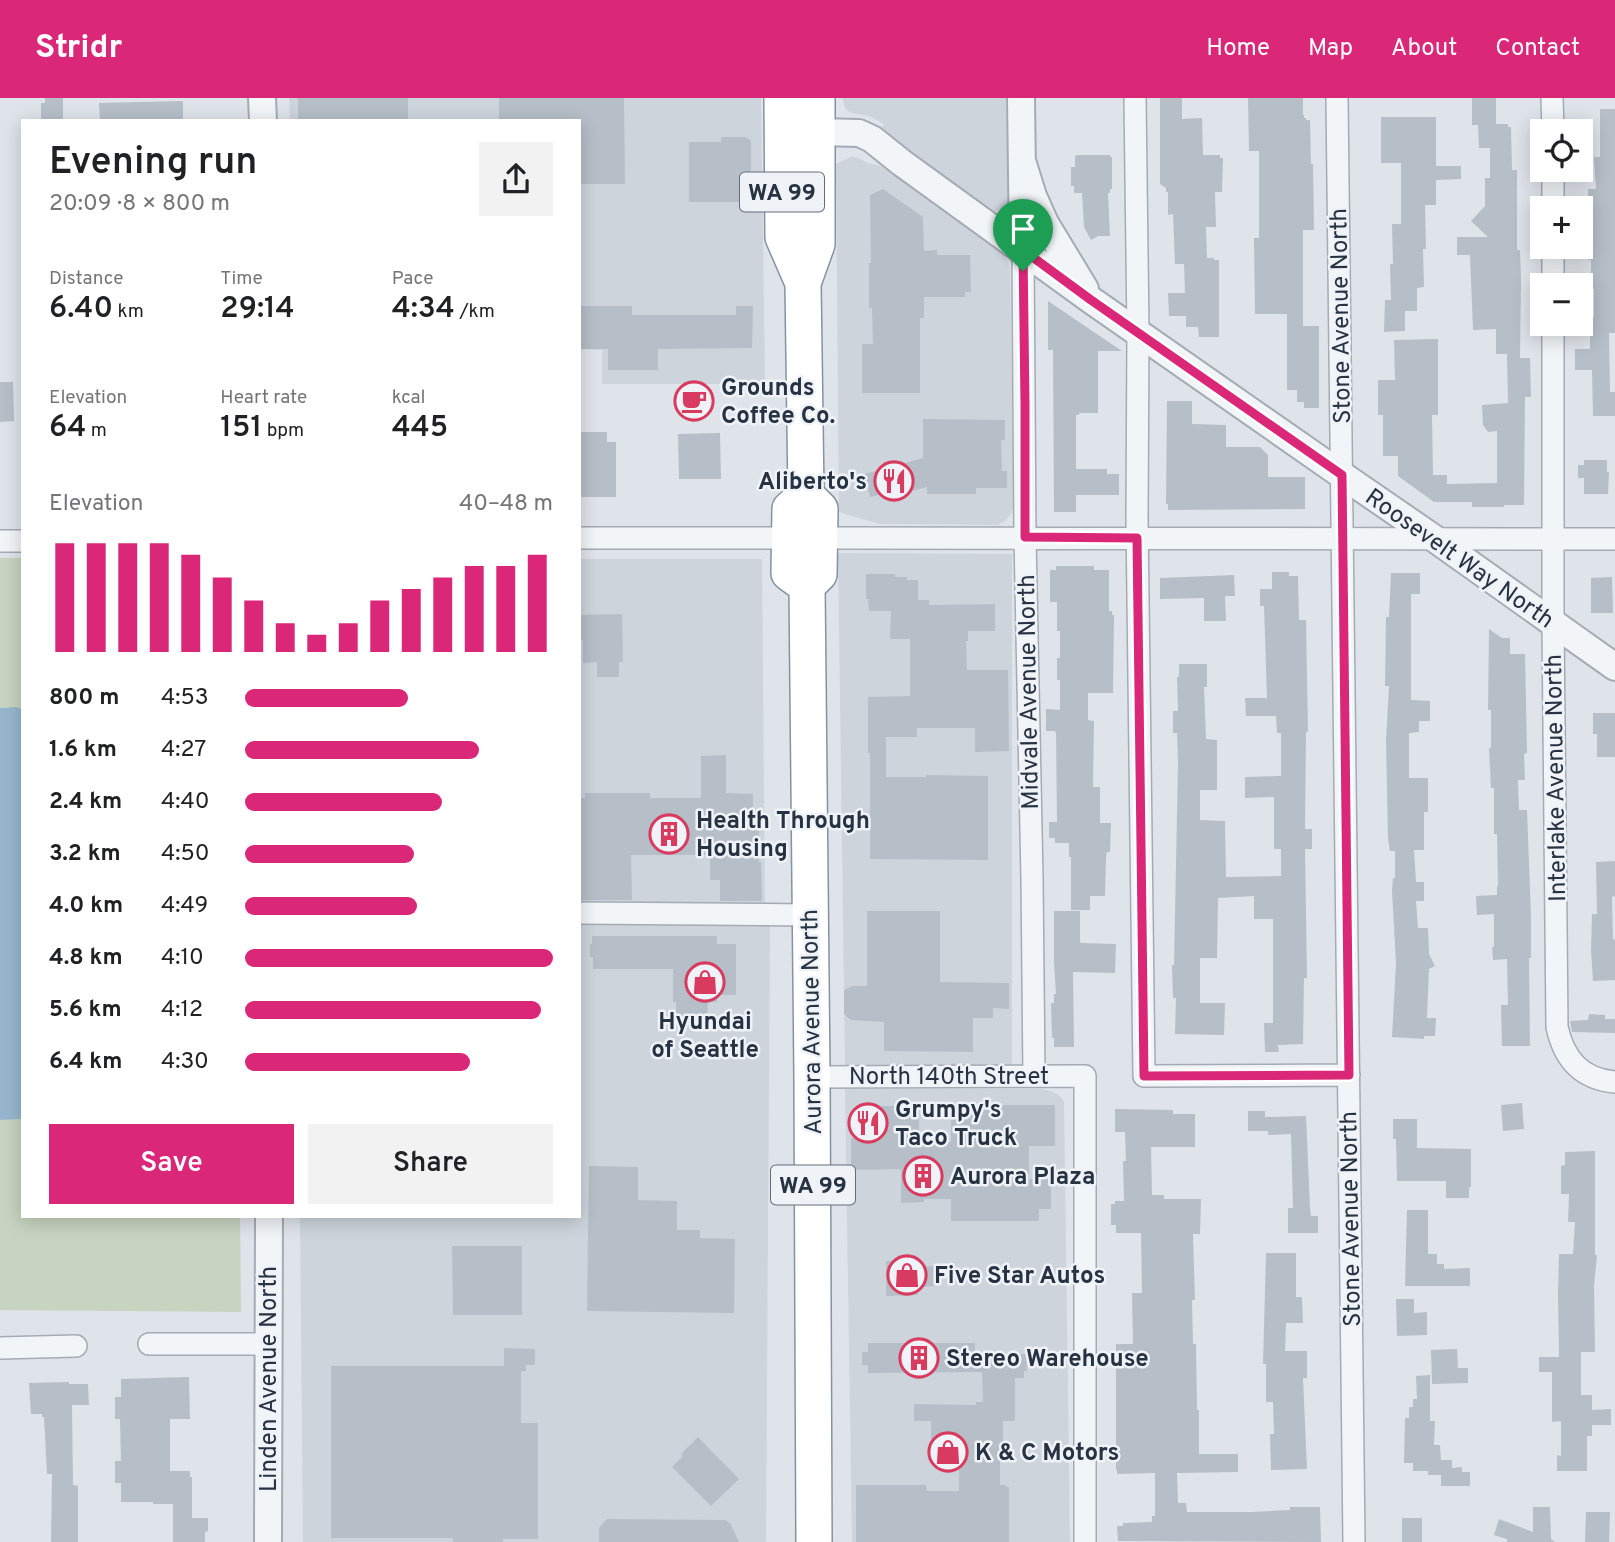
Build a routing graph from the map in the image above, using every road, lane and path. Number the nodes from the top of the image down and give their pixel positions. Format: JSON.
{"nodes":[{"id":1,"x":262,"y":98,"type":"edge"},
{"id":2,"x":782,"y":98,"type":"edge"},
{"id":3,"x":1021,"y":98,"type":"edge"},
{"id":4,"x":1135,"y":98,"type":"edge"},
{"id":5,"x":1338,"y":98,"type":"edge"},
{"id":6,"x":1552,"y":98,"type":"edge"},
{"id":7,"x":817,"y":115,"type":"edge"},
{"id":8,"x":263,"y":119,"type":"edge"},
{"id":9,"x":1552,"y":119,"type":"edge"},
{"id":10,"x":1022,"y":161,"type":"junction"},
{"id":11,"x":1023,"y":250,"type":"junction"},
{"id":12,"x":803,"y":283,"type":"junction"},
{"id":13,"x":1091,"y":300,"type":"junction"},
{"id":14,"x":1138,"y":332,"type":"junction"},
{"id":15,"x":1553,"y":336,"type":"edge"},
{"id":16,"x":1342,"y":475,"type":"junction"},
{"id":17,"x":1025,"y":537,"type":"junction"},
{"id":18,"x":581,"y":538,"type":"edge"},
{"id":19,"x":804,"y":538,"type":"junction"},
{"id":20,"x":1137,"y":538,"type":"junction"},
{"id":21,"x":1342,"y":538,"type":"junction"},
{"id":22,"x":1435,"y":538,"type":"junction"},
{"id":23,"x":1554,"y":539,"type":"junction"},
{"id":24,"x":1615,"y":539,"type":"edge"},
{"id":25,"x":0,"y":541,"type":"edge"},
{"id":26,"x":21,"y":541,"type":"edge"},
{"id":27,"x":1553,"y":624,"type":"junction"},
{"id":28,"x":1615,"y":667,"type":"edge"},
{"id":29,"x":581,"y":914,"type":"edge"},
{"id":30,"x":810,"y":915,"type":"junction"},
{"id":31,"x":1349,"y":1075,"type":"junction"},
{"id":32,"x":1034,"y":1076,"type":"junction"},
{"id":33,"x":812,"y":1077,"type":"junction"},
{"id":34,"x":1615,"y":1082,"type":"edge"},
{"id":35,"x":269,"y":1218,"type":"edge"},
{"id":36,"x":149,"y":1344,"type":"dead end"},
{"id":37,"x":267,"y":1344,"type":"junction"},
{"id":38,"x":76,"y":1346,"type":"dead end"},
{"id":39,"x":0,"y":1348,"type":"edge"},
{"id":40,"x":268,"y":1542,"type":"edge"},
{"id":41,"x":814,"y":1542,"type":"edge"},
{"id":42,"x":1085,"y":1542,"type":"edge"},
{"id":43,"x":1354,"y":1542,"type":"edge"}],
"edges":[{"from":1,"to":8,"type":"street"},
{"from":2,"to":12,"type":"highway","name":"Aurora Avenue North","number":"WA 99"},
{"from":3,"to":10,"type":"street","name":"Midvale Avenue North"},
{"from":4,"to":14,"type":"street"},
{"from":5,"to":16,"type":"street","name":"Stone Avenue North"},
{"from":6,"to":9,"type":"street"},
{"from":7,"to":11,"type":"street","name":"Roosevelt Way North"},
{"from":7,"to":12,"type":"highway","name":"Aurora Avenue North","number":"WA 99"},
{"from":10,"to":11,"type":"street","name":"Midvale Avenue North"},
{"from":10,"to":13,"type":"street"},
{"from":11,"to":13,"type":"street","name":"Roosevelt Way North"},
{"from":11,"to":17,"type":"street","name":"Midvale Avenue North"},
{"from":12,"to":19,"type":"highway","name":"Aurora Avenue North","number":"WA 99"},
{"from":13,"to":14,"type":"street","name":"Roosevelt Way North"},
{"from":14,"to":16,"type":"street","name":"Roosevelt Way North"},
{"from":14,"to":20,"type":"street"},
{"from":15,"to":23,"type":"street","name":"Interlake Avenue North"},
{"from":16,"to":21,"type":"street","name":"Stone Avenue North"},
{"from":16,"to":22,"type":"street","name":"Roosevelt Way North"},
{"from":17,"to":19,"type":"street"},
{"from":17,"to":20,"type":"street"},
{"from":17,"to":32,"type":"street","name":"Midvale Avenue North"},
{"from":18,"to":19,"type":"street"},
{"from":19,"to":30,"type":"highway","name":"Aurora Avenue North","number":"WA 99"},
{"from":20,"to":21,"type":"street"},
{"from":20,"to":31,"type":"street"},
{"from":21,"to":22,"type":"street"},
{"from":21,"to":31,"type":"street","name":"Stone Avenue North"},
{"from":22,"to":23,"type":"street"},
{"from":22,"to":27,"type":"street","name":"Roosevelt Way North"},
{"from":23,"to":24,"type":"street"},
{"from":23,"to":27,"type":"street","name":"Interlake Avenue North"},
{"from":25,"to":26,"type":"street"},
{"from":27,"to":28,"type":"street","name":"Roosevelt Way North"},
{"from":27,"to":34,"type":"street","name":"Interlake Avenue North"},
{"from":29,"to":30,"type":"street"},
{"from":30,"to":33,"type":"highway","name":"Aurora Avenue North","number":"WA 99"},
{"from":31,"to":43,"type":"street","name":"Stone Avenue North"},
{"from":32,"to":33,"type":"street","name":"North 140th Street"},
{"from":32,"to":42,"type":"street","name":"North 140th Street"},
{"from":33,"to":41,"type":"highway","name":"Aurora Avenue North","number":"WA 99"},
{"from":35,"to":37,"type":"street","name":"Linden Avenue North"},
{"from":36,"to":37,"type":"street"},
{"from":37,"to":40,"type":"street","name":"Linden Avenue North"},
{"from":38,"to":39,"type":"street"}]}
